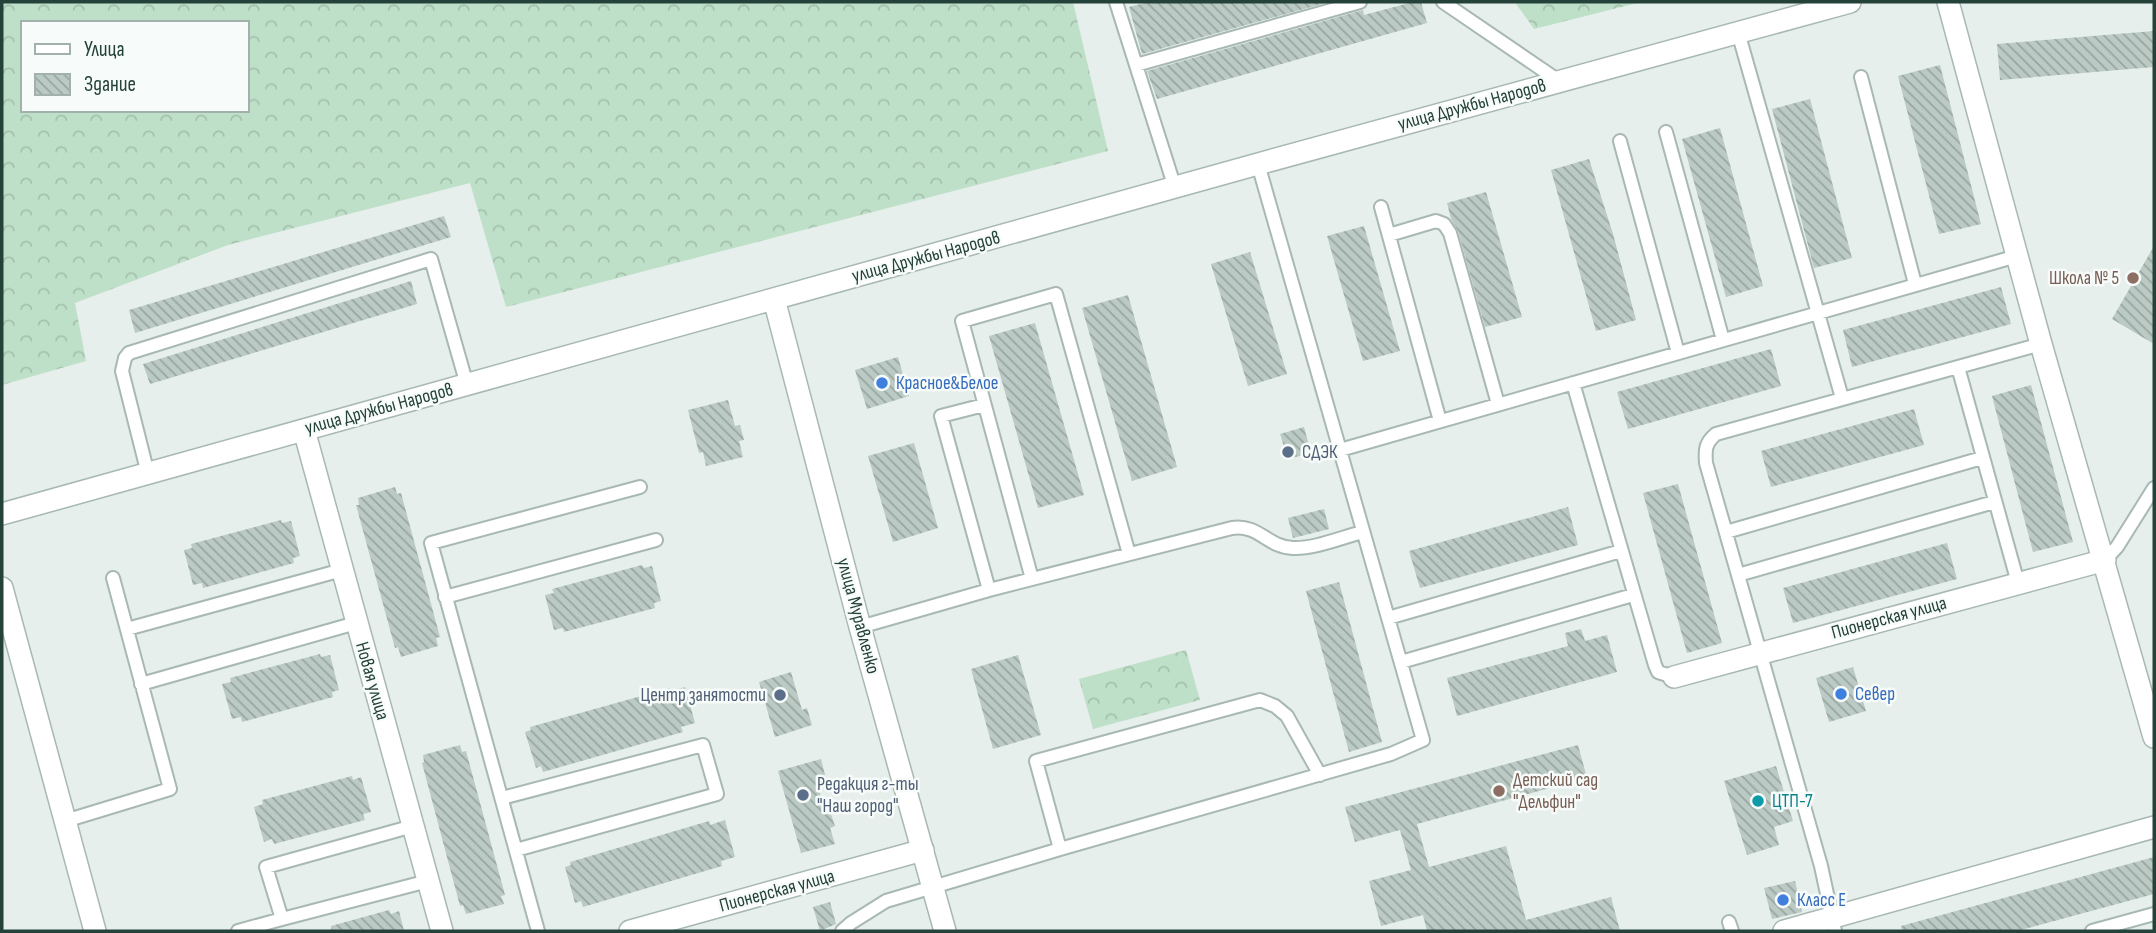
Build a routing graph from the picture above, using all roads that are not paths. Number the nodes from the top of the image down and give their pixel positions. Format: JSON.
{"nodes":[{"id":1,"x":1115,"y":2,"type":"edge"},
{"id":2,"x":1360,"y":2,"type":"edge"},
{"id":3,"x":1443,"y":2,"type":"edge"},
{"id":4,"x":1850,"y":2,"type":"edge"},
{"id":5,"x":1948,"y":2,"type":"edge"},
{"id":6,"x":1738,"y":32,"type":"junction"},
{"id":7,"x":1136,"y":65,"type":"junction"},
{"id":8,"x":1861,"y":77,"type":"dead end"},
{"id":9,"x":1559,"y":81,"type":"junction"},
{"id":10,"x":1666,"y":132,"type":"dead end"},
{"id":11,"x":1620,"y":141,"type":"dead end"},
{"id":12,"x":1258,"y":164,"type":"junction"},
{"id":13,"x":1175,"y":188,"type":"junction"},
{"id":14,"x":1381,"y":207,"type":"dead end"},
{"id":15,"x":1389,"y":234,"type":"junction"},
{"id":16,"x":2017,"y":256,"type":"junction"},
{"id":17,"x":1915,"y":284,"type":"junction"},
{"id":18,"x":774,"y":299,"type":"junction"},
{"id":19,"x":1817,"y":312,"type":"junction"},
{"id":20,"x":1723,"y":340,"type":"junction"},
{"id":21,"x":2041,"y":344,"type":"junction"},
{"id":22,"x":1678,"y":353,"type":"junction"},
{"id":23,"x":1958,"y":367,"type":"junction"},
{"id":24,"x":1573,"y":383,"type":"junction"},
{"id":25,"x":467,"y":385,"type":"junction"},
{"id":26,"x":1842,"y":398,"type":"junction"},
{"id":27,"x":1498,"y":404,"type":"junction"},
{"id":28,"x":984,"y":405,"type":"junction"},
{"id":29,"x":1440,"y":421,"type":"junction"},
{"id":30,"x":304,"y":430,"type":"junction"},
{"id":31,"x":1340,"y":450,"type":"junction"},
{"id":32,"x":1982,"y":458,"type":"junction"},
{"id":33,"x":148,"y":474,"type":"junction"},
{"id":34,"x":640,"y":487,"type":"dead end"},
{"id":35,"x":2154,"y":488,"type":"edge"},
{"id":36,"x":1994,"y":502,"type":"junction"},
{"id":37,"x":2,"y":514,"type":"edge"},
{"id":38,"x":1363,"y":532,"type":"junction"},
{"id":39,"x":1726,"y":532,"type":"junction"},
{"id":40,"x":656,"y":540,"type":"dead end"},
{"id":41,"x":1621,"y":551,"type":"junction"},
{"id":42,"x":1129,"y":554,"type":"junction"},
{"id":43,"x":2105,"y":560,"type":"junction"},
{"id":44,"x":342,"y":570,"type":"junction"},
{"id":45,"x":1738,"y":575,"type":"junction"},
{"id":46,"x":113,"y":578,"type":"dead end"},
{"id":47,"x":1032,"y":579,"type":"junction"},
{"id":48,"x":2018,"y":583,"type":"junction"},
{"id":49,"x":2,"y":588,"type":"edge"},
{"id":50,"x":989,"y":590,"type":"junction"},
{"id":51,"x":1633,"y":595,"type":"junction"},
{"id":52,"x":445,"y":597,"type":"junction"},
{"id":53,"x":1388,"y":618,"type":"junction"},
{"id":54,"x":356,"y":624,"type":"junction"},
{"id":55,"x":860,"y":627,"type":"junction"},
{"id":56,"x":127,"y":629,"type":"junction"},
{"id":57,"x":1761,"y":654,"type":"junction"},
{"id":58,"x":1401,"y":662,"type":"junction"},
{"id":59,"x":1674,"y":677,"type":"joint"},
{"id":60,"x":141,"y":684,"type":"junction"},
{"id":61,"x":2154,"y":737,"type":"edge"},
{"id":62,"x":1320,"y":775,"type":"junction"},
{"id":63,"x":502,"y":798,"type":"junction"},
{"id":64,"x":65,"y":821,"type":"junction"},
{"id":65,"x":413,"y":827,"type":"junction"},
{"id":66,"x":2154,"y":827,"type":"edge"},
{"id":67,"x":516,"y":849,"type":"junction"},
{"id":68,"x":1060,"y":849,"type":"junction"},
{"id":69,"x":923,"y":850,"type":"junction"},
{"id":70,"x":428,"y":881,"type":"junction"},
{"id":71,"x":933,"y":886,"type":"junction"},
{"id":72,"x":2154,"y":914,"type":"edge"},
{"id":73,"x":282,"y":919,"type":"junction"},
{"id":74,"x":1833,"y":924,"type":"edge"},
{"id":75,"x":95,"y":931,"type":"edge"},
{"id":76,"x":238,"y":931,"type":"edge"},
{"id":77,"x":442,"y":931,"type":"edge"},
{"id":78,"x":538,"y":931,"type":"edge"},
{"id":79,"x":631,"y":931,"type":"edge"},
{"id":80,"x":842,"y":931,"type":"edge"},
{"id":81,"x":945,"y":931,"type":"edge"},
{"id":82,"x":1784,"y":931,"type":"edge"},
{"id":83,"x":2092,"y":931,"type":"edge"}],
"edges":[{"from":1,"to":7,"type":"lane"},
{"from":2,"to":7,"type":"lane"},
{"from":3,"to":9,"type":"lane"},
{"from":4,"to":6,"type":"street","name":"улица Дружбы Народов"},
{"from":5,"to":16,"type":"street"},
{"from":6,"to":9,"type":"street","name":"улица Дружбы Народов"},
{"from":6,"to":19,"type":"lane"},
{"from":7,"to":13,"type":"lane"},
{"from":8,"to":17,"type":"lane"},
{"from":9,"to":12,"type":"street","name":"улица Дружбы Народов"},
{"from":10,"to":20,"type":"lane"},
{"from":11,"to":22,"type":"lane"},
{"from":12,"to":13,"type":"street","name":"улица Дружбы Народов"},
{"from":12,"to":31,"type":"lane"},
{"from":13,"to":18,"type":"street","name":"улица Дружбы Народов"},
{"from":14,"to":15,"type":"lane"},
{"from":15,"to":27,"type":"lane"},
{"from":15,"to":29,"type":"lane"},
{"from":16,"to":17,"type":"lane"},
{"from":16,"to":21,"type":"street"},
{"from":17,"to":19,"type":"lane"},
{"from":18,"to":25,"type":"street","name":"улица Дружбы Народов"},
{"from":18,"to":55,"type":"street","name":"улица Муравленко"},
{"from":19,"to":20,"type":"lane"},
{"from":19,"to":26,"type":"lane"},
{"from":20,"to":22,"type":"lane"},
{"from":21,"to":23,"type":"lane"},
{"from":21,"to":43,"type":"street"},
{"from":22,"to":24,"type":"lane"},
{"from":23,"to":26,"type":"lane"},
{"from":23,"to":32,"type":"lane"},
{"from":24,"to":27,"type":"lane"},
{"from":24,"to":41,"type":"lane"},
{"from":25,"to":30,"type":"street","name":"улица Дружбы Народов"},
{"from":25,"to":33,"type":"lane"},
{"from":26,"to":39,"type":"lane"},
{"from":27,"to":29,"type":"lane"},
{"from":28,"to":42,"type":"lane"},
{"from":28,"to":47,"type":"lane"},
{"from":28,"to":50,"type":"lane"},
{"from":29,"to":31,"type":"lane"},
{"from":30,"to":33,"type":"street","name":"улица Дружбы Народов"},
{"from":30,"to":44,"type":"street","name":"Новая улица"},
{"from":31,"to":38,"type":"lane"},
{"from":32,"to":36,"type":"lane"},
{"from":32,"to":39,"type":"lane"},
{"from":33,"to":37,"type":"street","name":"улица Дружбы Народов"},
{"from":34,"to":52,"type":"lane"},
{"from":35,"to":43,"type":"lane"},
{"from":36,"to":45,"type":"lane"},
{"from":36,"to":48,"type":"lane"},
{"from":38,"to":42,"type":"lane"},
{"from":38,"to":53,"type":"lane"},
{"from":39,"to":45,"type":"lane"},
{"from":40,"to":52,"type":"lane"},
{"from":41,"to":51,"type":"lane"},
{"from":41,"to":53,"type":"lane"},
{"from":42,"to":47,"type":"lane"},
{"from":43,"to":48,"type":"street","name":"Пионерская улица"},
{"from":43,"to":61,"type":"street"},
{"from":44,"to":54,"type":"street","name":"Новая улица"},
{"from":44,"to":56,"type":"lane"},
{"from":45,"to":57,"type":"lane"},
{"from":46,"to":56,"type":"lane"},
{"from":47,"to":50,"type":"lane"},
{"from":48,"to":57,"type":"street","name":"Пионерская улица"},
{"from":49,"to":64,"type":"street"},
{"from":50,"to":55,"type":"lane"},
{"from":51,"to":58,"type":"lane"},
{"from":51,"to":59,"type":"lane"},
{"from":52,"to":63,"type":"lane"},
{"from":53,"to":58,"type":"lane"},
{"from":54,"to":60,"type":"lane"},
{"from":54,"to":65,"type":"street","name":"Новая улица"},
{"from":55,"to":69,"type":"street","name":"улица Муравленко"},
{"from":56,"to":60,"type":"lane"},
{"from":57,"to":59,"type":"street","name":"Пионерская улица"},
{"from":57,"to":74,"type":"lane"},
{"from":58,"to":62,"type":"lane"},
{"from":60,"to":64,"type":"lane"},
{"from":62,"to":68,"type":"lane"},
{"from":62,"to":68,"type":"lane"},
{"from":63,"to":67,"type":"lane"},
{"from":63,"to":67,"type":"lane"},
{"from":64,"to":75,"type":"street"},
{"from":65,"to":70,"type":"street","name":"Новая улица"},
{"from":65,"to":73,"type":"lane"},
{"from":66,"to":74,"type":"street"},
{"from":67,"to":78,"type":"lane"},
{"from":68,"to":71,"type":"lane"},
{"from":69,"to":71,"type":"street","name":"улица Муравленко"},
{"from":69,"to":79,"type":"street","name":"Пионерская улица"},
{"from":70,"to":73,"type":"lane"},
{"from":70,"to":77,"type":"street","name":"Новая улица"},
{"from":71,"to":80,"type":"lane"},
{"from":71,"to":81,"type":"street","name":"улица Муравленко"},
{"from":72,"to":83,"type":"lane"},
{"from":73,"to":76,"type":"lane"},
{"from":74,"to":82,"type":"street"}]}
